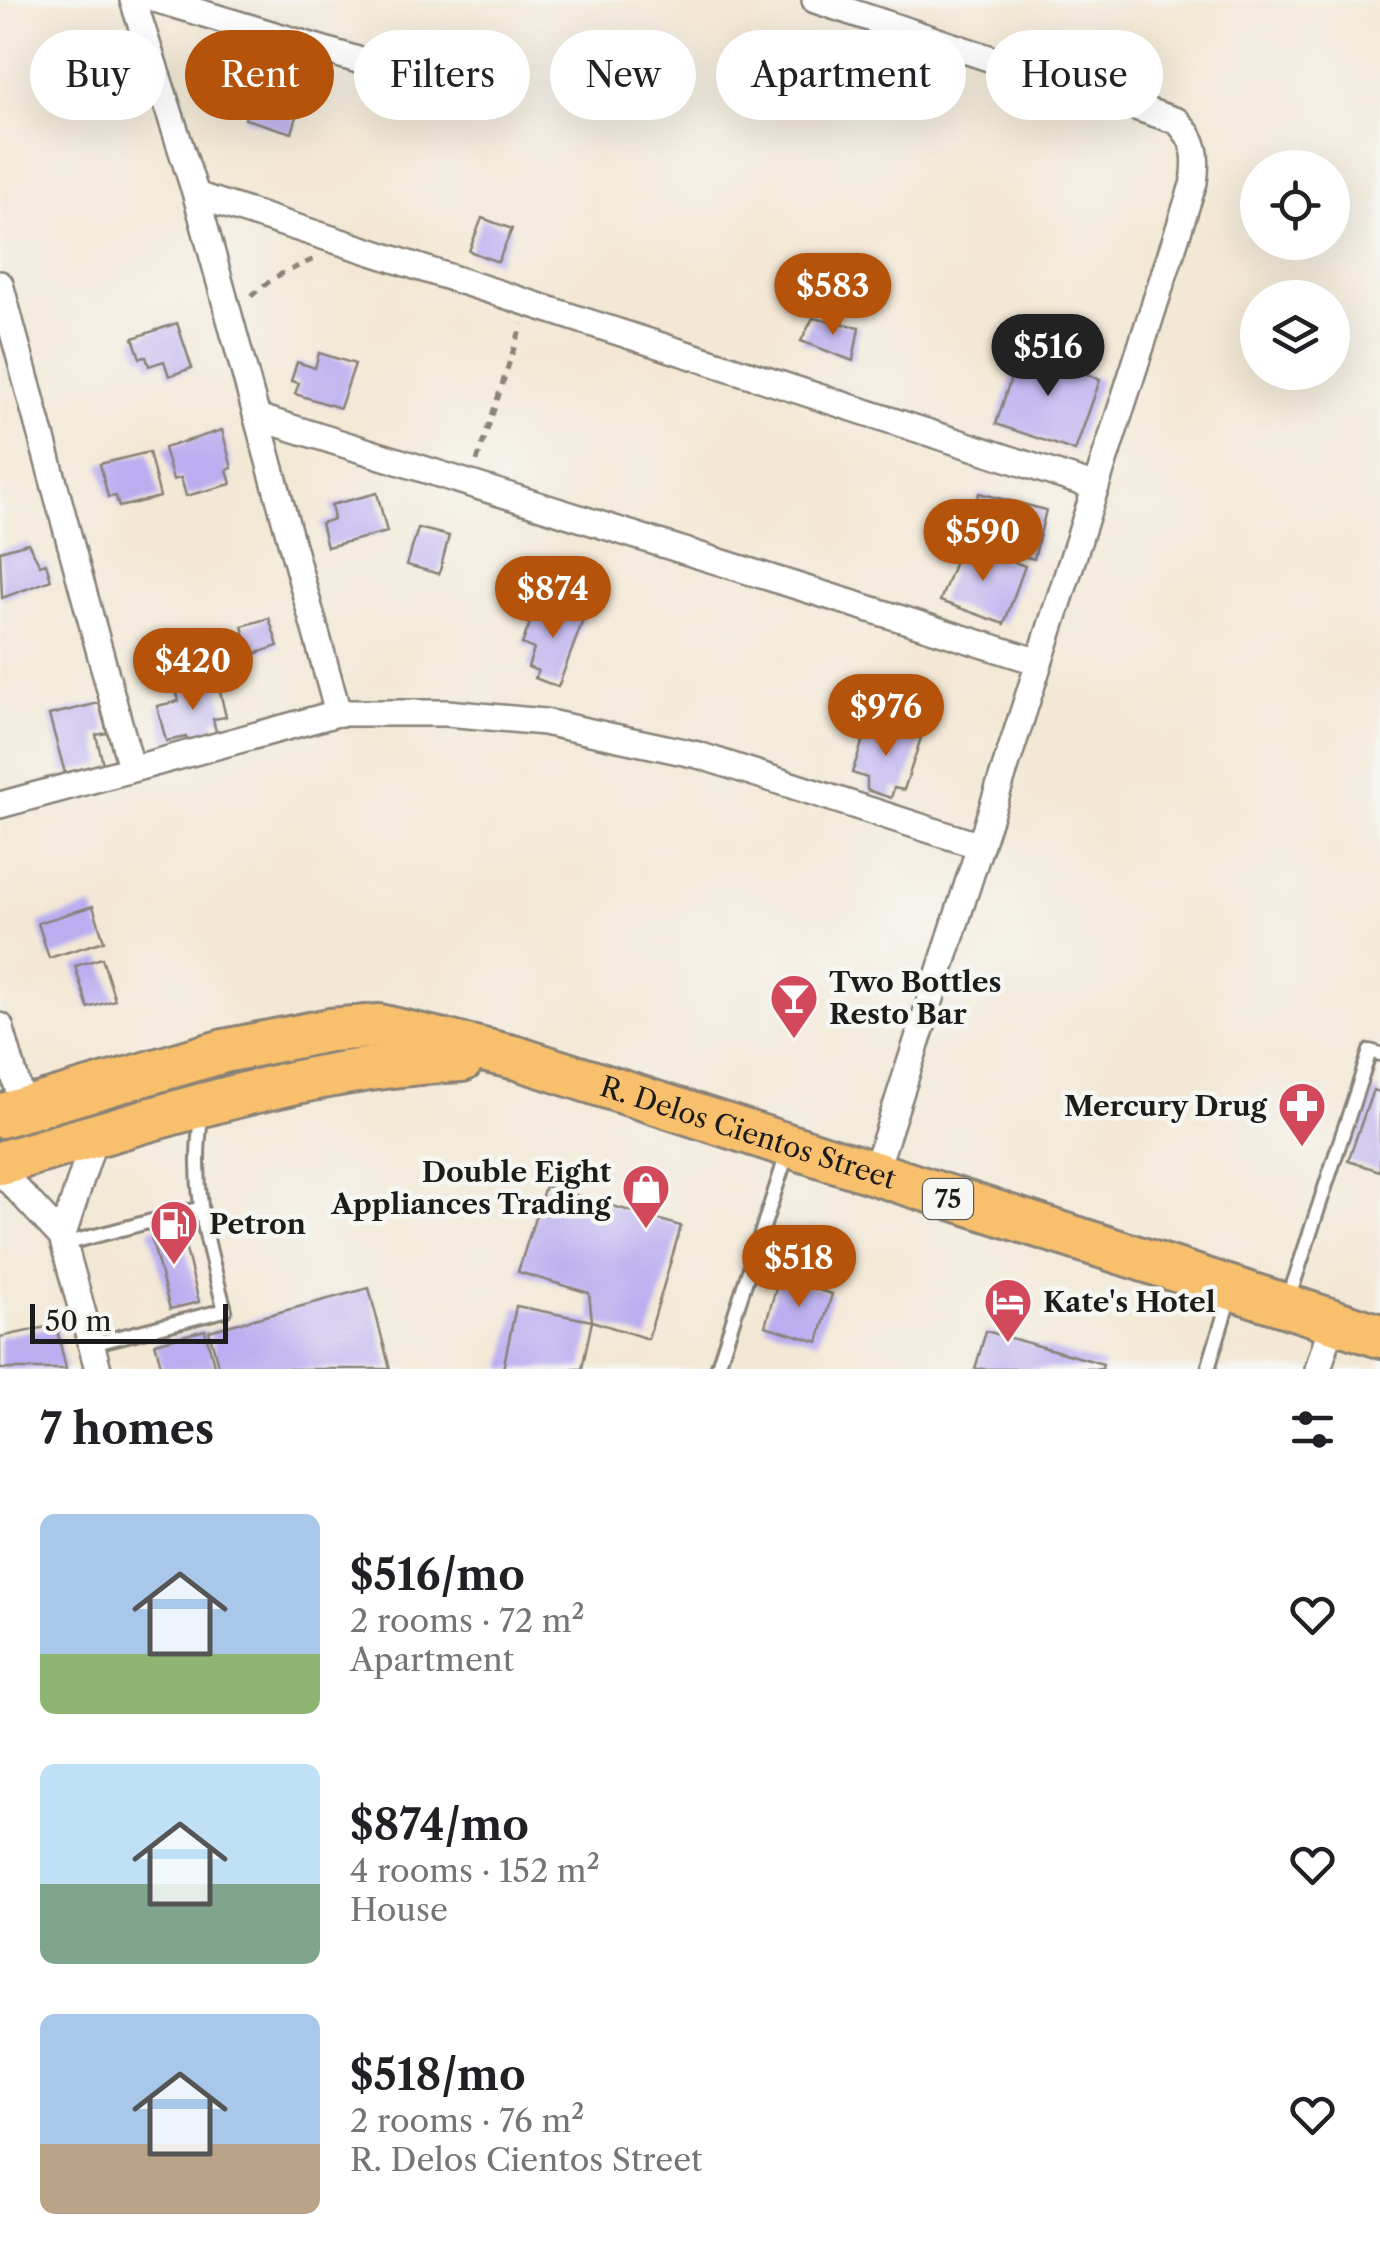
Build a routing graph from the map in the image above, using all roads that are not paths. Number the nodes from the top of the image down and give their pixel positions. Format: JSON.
{"nodes":[{"id":1,"x":133,"y":0,"type":"edge"},
{"id":2,"x":158,"y":0,"type":"edge"},
{"id":3,"x":815,"y":0,"type":"edge"},
{"id":4,"x":354,"y":59,"type":"edge"},
{"id":5,"x":196,"y":195,"type":"junction"},
{"id":6,"x":0,"y":284,"type":"edge"},
{"id":7,"x":257,"y":417,"type":"junction"},
{"id":8,"x":1096,"y":486,"type":"junction"},
{"id":9,"x":1039,"y":662,"type":"junction"},
{"id":10,"x":338,"y":713,"type":"junction"},
{"id":11,"x":131,"y":767,"type":"junction"},
{"id":12,"x":0,"y":805,"type":"edge"},
{"id":13,"x":980,"y":846,"type":"junction"},
{"id":14,"x":0,"y":1026,"type":"edge"},
{"id":15,"x":1380,"y":1054,"type":"edge"},
{"id":16,"x":517,"y":1058,"type":"junction"},
{"id":17,"x":204,"y":1104,"type":"junction"},
{"id":18,"x":12,"y":1113,"type":"edge"},
{"id":19,"x":95,"y":1136,"type":"junction"},
{"id":20,"x":788,"y":1148,"type":"junction"},
{"id":21,"x":0,"y":1163,"type":"edge"},
{"id":22,"x":0,"y":1172,"type":"edge"},
{"id":23,"x":874,"y":1175,"type":"junction"},
{"id":24,"x":198,"y":1210,"type":"junction"},
{"id":25,"x":63,"y":1240,"type":"junction"},
{"id":26,"x":1232,"y":1289,"type":"junction"},
{"id":27,"x":1286,"y":1306,"type":"junction"},
{"id":28,"x":1333,"y":1322,"type":"junction"},
{"id":29,"x":1380,"y":1336,"type":"edge"},
{"id":30,"x":95,"y":1357,"type":"edge"},
{"id":31,"x":717,"y":1369,"type":"edge"},
{"id":32,"x":1208,"y":1369,"type":"edge"},
{"id":33,"x":1318,"y":1369,"type":"edge"}],
"edges":[{"from":1,"to":5,"type":"street"},
{"from":2,"to":4,"type":"street"},
{"from":3,"to":8,"type":"street"},
{"from":5,"to":7,"type":"street"},
{"from":5,"to":8,"type":"street"},
{"from":6,"to":11,"type":"street"},
{"from":7,"to":9,"type":"street"},
{"from":7,"to":10,"type":"street"},
{"from":8,"to":9,"type":"street"},
{"from":9,"to":13,"type":"street"},
{"from":10,"to":11,"type":"street"},
{"from":10,"to":13,"type":"street"},
{"from":11,"to":12,"type":"street"},
{"from":13,"to":23,"type":"street"},
{"from":14,"to":18,"type":"street"},
{"from":15,"to":27,"type":"lane"},
{"from":16,"to":17,"type":"highway","name":"R. Delos Cientos Street","number":"75"},
{"from":16,"to":18,"type":"highway","name":"R. Delos Cientos Street","number":"75"},
{"from":16,"to":20,"type":"highway","name":"R. Delos Cientos Street","number":"75"},
{"from":17,"to":19,"type":"highway","name":"R. Delos Cientos Street","number":"75"},
{"from":17,"to":24,"type":"lane"},
{"from":19,"to":21,"type":"highway","name":"R. Delos Cientos Street","number":"75"},
{"from":19,"to":25,"type":"street"},
{"from":20,"to":23,"type":"highway","name":"R. Delos Cientos Street","number":"75"},
{"from":20,"to":31,"type":"lane"},
{"from":22,"to":25,"type":"street"},
{"from":23,"to":26,"type":"highway","name":"R. Delos Cientos Street","number":"75"},
{"from":24,"to":25,"type":"lane"},
{"from":24,"to":30,"type":"lane"},
{"from":25,"to":30,"type":"street"},
{"from":26,"to":27,"type":"highway","name":"R. Delos Cientos Street","number":"75"},
{"from":26,"to":32,"type":"lane"},
{"from":27,"to":28,"type":"highway","name":"R. Delos Cientos Street","number":"75"},
{"from":28,"to":29,"type":"highway","name":"R. Delos Cientos Street","number":"75"},
{"from":28,"to":33,"type":"street"}]}
